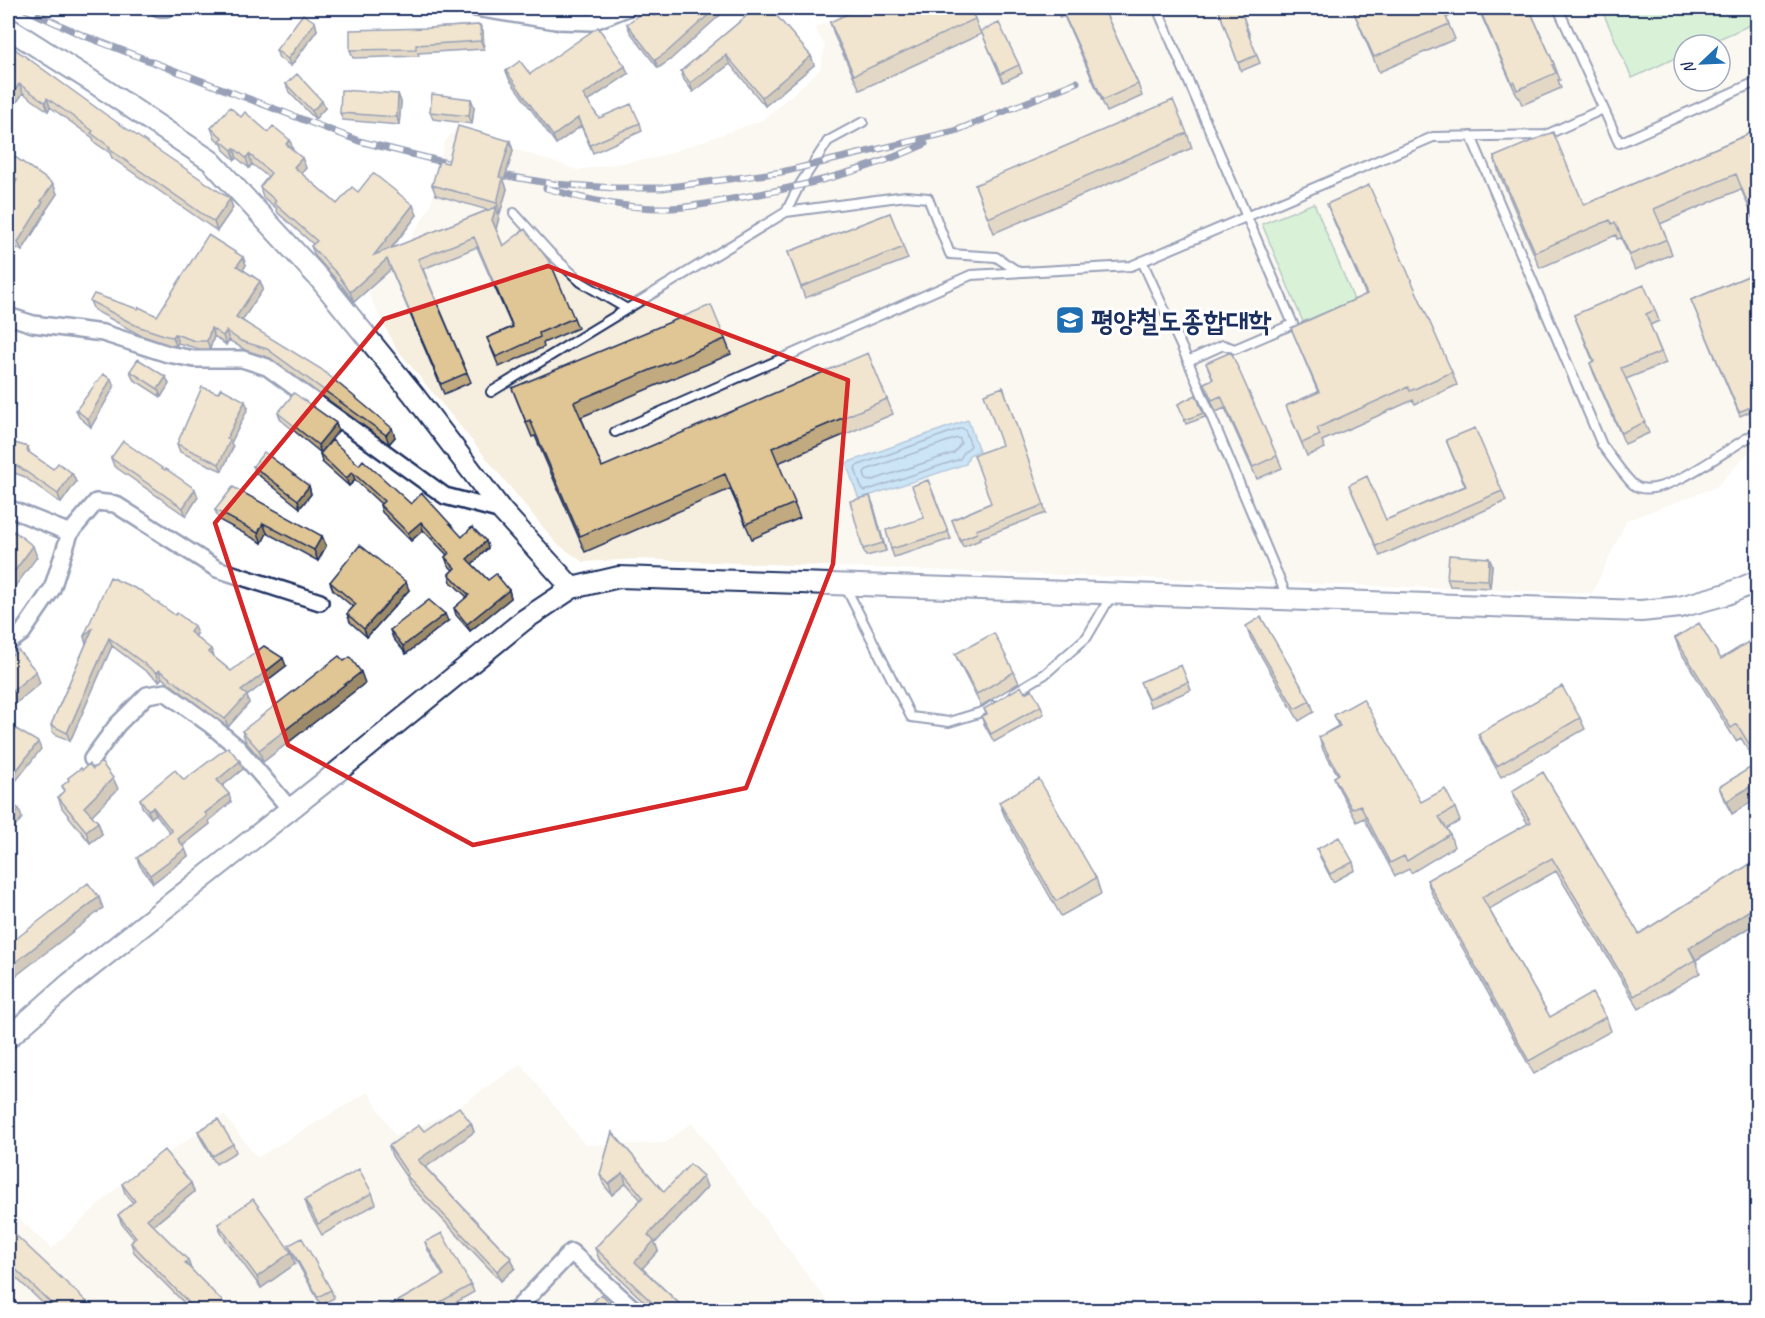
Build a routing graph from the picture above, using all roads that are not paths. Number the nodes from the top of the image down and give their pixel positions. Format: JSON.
{"nodes":[{"id":1,"x":159,"y":8,"type":"edge"},
{"id":2,"x":167,"y":8,"type":"edge"},
{"id":3,"x":476,"y":8,"type":"edge"},
{"id":4,"x":627,"y":8,"type":"edge"},
{"id":5,"x":1157,"y":8,"type":"edge"},
{"id":6,"x":1558,"y":8,"type":"edge"},
{"id":7,"x":8,"y":28,"type":"edge"},
{"id":8,"x":1758,"y":81,"type":"edge"},
{"id":9,"x":1603,"y":109,"type":"junction"},
{"id":10,"x":863,"y":122,"type":"dead end"},
{"id":11,"x":1471,"y":136,"type":"junction"},
{"id":12,"x":786,"y":212,"type":"junction"},
{"id":13,"x":514,"y":213,"type":"dead end"},
{"id":14,"x":1248,"y":216,"type":"junction"},
{"id":15,"x":1142,"y":261,"type":"junction"},
{"id":16,"x":1019,"y":272,"type":"junction"},
{"id":17,"x":627,"y":309,"type":"junction"},
{"id":18,"x":8,"y":316,"type":"edge"},
{"id":19,"x":1188,"y":361,"type":"junction"},
{"id":20,"x":491,"y":392,"type":"dead end"},
{"id":21,"x":615,"y":432,"type":"dead end"},
{"id":22,"x":1758,"y":432,"type":"edge"},
{"id":23,"x":8,"y":508,"type":"edge"},
{"id":24,"x":502,"y":511,"type":"junction"},
{"id":25,"x":70,"y":533,"type":"junction"},
{"id":26,"x":1758,"y":581,"type":"edge"},
{"id":27,"x":844,"y":585,"type":"junction"},
{"id":28,"x":572,"y":588,"type":"junction"},
{"id":29,"x":1112,"y":594,"type":"junction"},
{"id":30,"x":1288,"y":599,"type":"junction"},
{"id":31,"x":320,"y":602,"type":"dead end"},
{"id":32,"x":8,"y":643,"type":"edge"},
{"id":33,"x":1005,"y":698,"type":"edge"},
{"id":34,"x":995,"y":704,"type":"edge"},
{"id":35,"x":92,"y":759,"type":"dead end"},
{"id":36,"x":290,"y":809,"type":"junction"},
{"id":37,"x":8,"y":1038,"type":"edge"},
{"id":38,"x":516,"y":1311,"type":"edge"},
{"id":39,"x":635,"y":1311,"type":"edge"}],
"edges":[{"from":1,"to":2,"type":"street"},
{"from":3,"to":4,"type":"street"},
{"from":5,"to":14,"type":"lane"},
{"from":6,"to":9,"type":"lane"},
{"from":7,"to":24,"type":"street"},
{"from":8,"to":9,"type":"lane"},
{"from":9,"to":11,"type":"lane"},
{"from":10,"to":12,"type":"lane"},
{"from":11,"to":14,"type":"lane"},
{"from":11,"to":22,"type":"lane"},
{"from":12,"to":16,"type":"lane"},
{"from":12,"to":17,"type":"lane"},
{"from":13,"to":17,"type":"lane"},
{"from":14,"to":15,"type":"lane"},
{"from":14,"to":19,"type":"lane"},
{"from":15,"to":16,"type":"lane"},
{"from":15,"to":19,"type":"lane"},
{"from":16,"to":21,"type":"lane"},
{"from":17,"to":20,"type":"lane"},
{"from":18,"to":24,"type":"street"},
{"from":19,"to":30,"type":"lane"},
{"from":23,"to":25,"type":"street"},
{"from":24,"to":28,"type":"street"},
{"from":25,"to":31,"type":"street"},
{"from":25,"to":32,"type":"street"},
{"from":26,"to":30,"type":"street"},
{"from":27,"to":28,"type":"street"},
{"from":27,"to":29,"type":"street"},
{"from":27,"to":34,"type":"lane"},
{"from":28,"to":36,"type":"street"},
{"from":29,"to":30,"type":"street"},
{"from":29,"to":33,"type":"lane"},
{"from":35,"to":36,"type":"street"},
{"from":36,"to":37,"type":"street"},
{"from":38,"to":39,"type":"street"}]}
